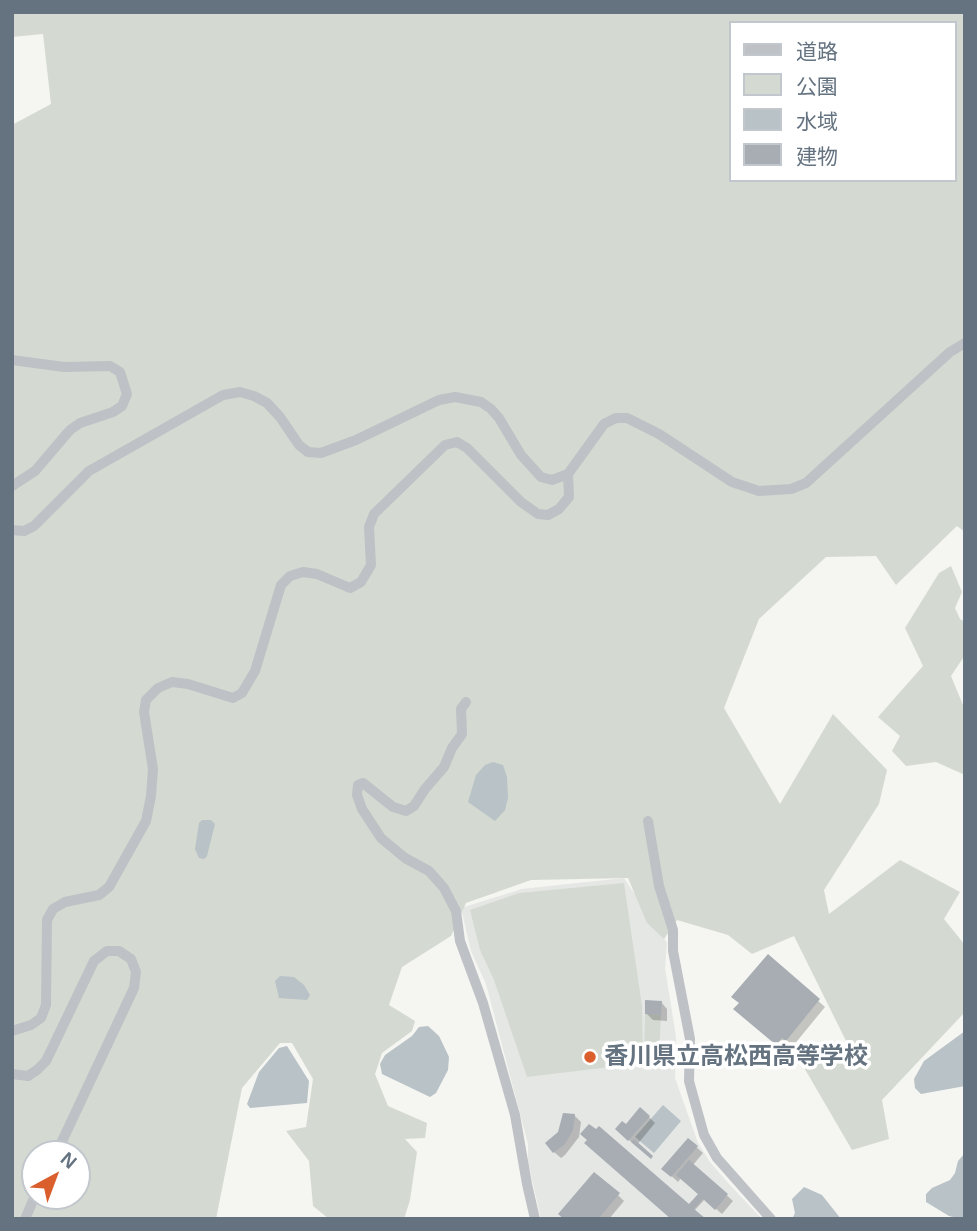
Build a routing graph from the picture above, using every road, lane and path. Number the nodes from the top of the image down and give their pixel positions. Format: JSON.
{"nodes":[{"id":1,"x":965,"y":344,"type":"edge"},
{"id":2,"x":12,"y":360,"type":"edge"},
{"id":3,"x":568,"y":474,"type":"junction"},
{"id":4,"x":12,"y":486,"type":"edge"},
{"id":5,"x":12,"y":530,"type":"edge"},
{"id":6,"x":466,"y":702,"type":"dead end"},
{"id":7,"x":648,"y":821,"type":"dead end"},
{"id":8,"x":12,"y":1031,"type":"edge"},
{"id":9,"x":12,"y":1074,"type":"edge"},
{"id":10,"x":62,"y":1140,"type":"edge"},
{"id":11,"x":535,"y":1219,"type":"edge"},
{"id":12,"x":771,"y":1219,"type":"edge"}],
"edges":[{"from":1,"to":3,"type":"street"},
{"from":2,"to":4,"type":"street"},
{"from":3,"to":5,"type":"street"},
{"from":3,"to":8,"type":"street"},
{"from":6,"to":11,"type":"street"},
{"from":7,"to":12,"type":"street"},
{"from":9,"to":10,"type":"street"}]}
